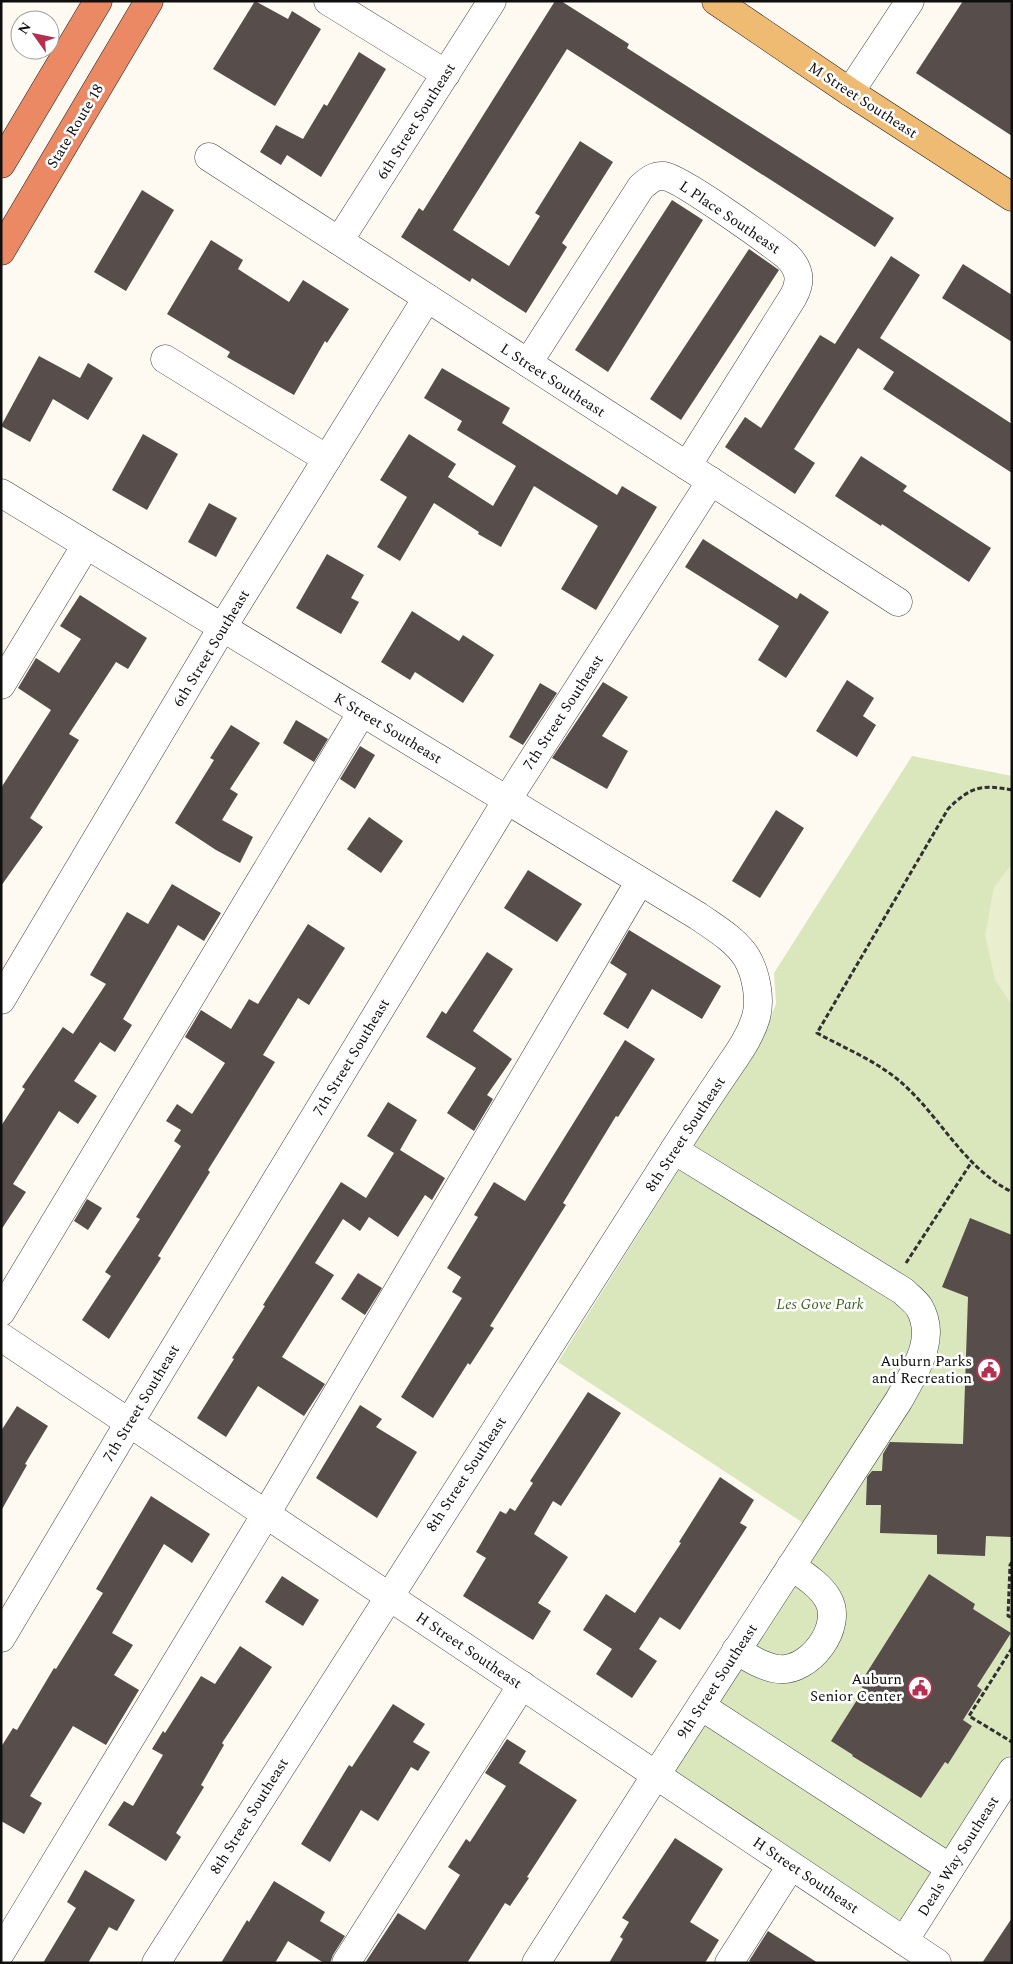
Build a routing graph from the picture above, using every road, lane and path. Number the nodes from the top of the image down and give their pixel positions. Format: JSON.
{"nodes":[{"id":1,"x":98,"y":1,"type":"edge"},
{"id":2,"x":149,"y":1,"type":"edge"},
{"id":3,"x":328,"y":1,"type":"edge"},
{"id":4,"x":492,"y":1,"type":"edge"},
{"id":5,"x":716,"y":1,"type":"edge"},
{"id":6,"x":910,"y":1,"type":"edge"},
{"id":7,"x":446,"y":74,"type":"junction"},
{"id":8,"x":850,"y":92,"type":"junction"},
{"id":9,"x":209,"y":157,"type":"dead end"},
{"id":10,"x":1,"y":164,"type":"edge"},
{"id":11,"x":1012,"y":197,"type":"edge"},
{"id":12,"x":339,"y":242,"type":"junction"},
{"id":13,"x":1,"y":250,"type":"edge"},
{"id":14,"x":427,"y":298,"type":"junction"},
{"id":15,"x":165,"y":359,"type":"dead end"},
{"id":16,"x":528,"y":364,"type":"junction"},
{"id":17,"x":327,"y":459,"type":"junction"},
{"id":18,"x":686,"y":466,"type":"junction"},
{"id":19,"x":711,"y":481,"type":"junction"},
{"id":20,"x":1,"y":493,"type":"edge"},
{"id":21,"x":86,"y":544,"type":"junction"},
{"id":22,"x":898,"y":602,"type":"dead end"},
{"id":23,"x":222,"y":628,"type":"junction"},
{"id":24,"x":1,"y":685,"type":"edge"},
{"id":25,"x":362,"y":712,"type":"junction"},
{"id":26,"x":1012,"y":790,"type":"edge"},
{"id":27,"x":507,"y":800,"type":"junction"},
{"id":28,"x":640,"y":881,"type":"junction"},
{"id":29,"x":756,"y":980,"type":"joint"},
{"id":30,"x":1,"y":1000,"type":"edge"},
{"id":31,"x":674,"y":1150,"type":"junction"},
{"id":32,"x":972,"y":1163,"type":"junction"},
{"id":33,"x":1012,"y":1192,"type":"edge"},
{"id":34,"x":892,"y":1284,"type":"junction"},
{"id":35,"x":1,"y":1312,"type":"edge"},
{"id":36,"x":1,"y":1337,"type":"edge"},
{"id":37,"x":130,"y":1423,"type":"junction"},
{"id":38,"x":266,"y":1514,"type":"junction"},
{"id":39,"x":1012,"y":1562,"type":"edge"},
{"id":40,"x":791,"y":1566,"type":"junction"},
{"id":41,"x":389,"y":1596,"type":"junction"},
{"id":42,"x":1012,"y":1618,"type":"edge"},
{"id":43,"x":1,"y":1638,"type":"edge"},
{"id":44,"x":1012,"y":1648,"type":"edge"},
{"id":45,"x":736,"y":1650,"type":"junction"},
{"id":46,"x":522,"y":1685,"type":"junction"},
{"id":47,"x":701,"y":1706,"type":"junction"},
{"id":48,"x":1012,"y":1742,"type":"edge"},
{"id":49,"x":1012,"y":1772,"type":"edge"},
{"id":50,"x":656,"y":1774,"type":"junction"},
{"id":51,"x":791,"y":1866,"type":"junction"},
{"id":52,"x":950,"y":1868,"type":"junction"},
{"id":53,"x":904,"y":1940,"type":"junction"},
{"id":54,"x":1,"y":1952,"type":"edge"},
{"id":55,"x":156,"y":1963,"type":"edge"},
{"id":56,"x":346,"y":1963,"type":"edge"},
{"id":57,"x":536,"y":1963,"type":"edge"},
{"id":58,"x":729,"y":1963,"type":"edge"},
{"id":59,"x":937,"y":1963,"type":"edge"}],
"edges":[{"from":1,"to":10,"type":"highway"},
{"from":2,"to":13,"type":"highway","name":"State Route 18"},
{"from":3,"to":7,"type":"street"},
{"from":4,"to":7,"type":"street","name":"6th Street Southeast"},
{"from":5,"to":8,"type":"main road","name":"M Street Southeast"},
{"from":6,"to":8,"type":"street"},
{"from":7,"to":12,"type":"street","name":"6th Street Southeast"},
{"from":8,"to":11,"type":"main road","name":"M Street Southeast"},
{"from":9,"to":12,"type":"street","name":"L Street Southeast"},
{"from":12,"to":14,"type":"street","name":"L Street Southeast"},
{"from":14,"to":16,"type":"street","name":"L Street Southeast"},
{"from":14,"to":17,"type":"street","name":"6th Street Southeast"},
{"from":15,"to":17,"type":"street"},
{"from":16,"to":18,"type":"street","name":"L Street Southeast"},
{"from":16,"to":18,"type":"street","name":"L Place Southeast"},
{"from":17,"to":23,"type":"street","name":"6th Street Southeast"},
{"from":18,"to":19,"type":"street","name":"L Street Southeast"},
{"from":19,"to":22,"type":"street","name":"L Street Southeast"},
{"from":19,"to":27,"type":"street","name":"7th Street Southeast"},
{"from":20,"to":21,"type":"street","name":"K Street Southeast"},
{"from":21,"to":23,"type":"street","name":"K Street Southeast"},
{"from":21,"to":24,"type":"street"},
{"from":23,"to":25,"type":"street","name":"K Street Southeast"},
{"from":23,"to":30,"type":"street","name":"6th Street Southeast"},
{"from":25,"to":27,"type":"street","name":"K Street Southeast"},
{"from":25,"to":35,"type":"street"},
{"from":26,"to":32,"type":"path"},
{"from":27,"to":28,"type":"street","name":"K Street Southeast"},
{"from":27,"to":37,"type":"street","name":"7th Street Southeast"},
{"from":28,"to":29,"type":"street","name":"K Street Southeast"},
{"from":28,"to":38,"type":"street"},
{"from":29,"to":31,"type":"street","name":"8th Street Southeast"},
{"from":31,"to":34,"type":"street","name":"9th Street Southeast"},
{"from":31,"to":41,"type":"street","name":"8th Street Southeast"},
{"from":32,"to":33,"type":"path"},
{"from":32,"to":34,"type":"path"},
{"from":34,"to":40,"type":"street","name":"9th Street Southeast"},
{"from":36,"to":37,"type":"street","name":"H Street Southeast"},
{"from":37,"to":38,"type":"street","name":"H Street Southeast"},
{"from":37,"to":43,"type":"street","name":"7th Street Southeast"},
{"from":38,"to":41,"type":"street","name":"H Street Southeast"},
{"from":38,"to":54,"type":"street"},
{"from":39,"to":42,"type":"path"},
{"from":40,"to":45,"type":"street","name":"9th Street Southeast"},
{"from":40,"to":45,"type":"street"},
{"from":41,"to":46,"type":"street","name":"H Street Southeast"},
{"from":41,"to":55,"type":"street","name":"8th Street Southeast"},
{"from":44,"to":48,"type":"path"},
{"from":45,"to":47,"type":"street","name":"9th Street Southeast"},
{"from":46,"to":50,"type":"street","name":"H Street Southeast"},
{"from":46,"to":56,"type":"street"},
{"from":47,"to":50,"type":"street","name":"9th Street Southeast"},
{"from":47,"to":52,"type":"street"},
{"from":49,"to":52,"type":"street","name":"Deals Way Southeast"},
{"from":50,"to":51,"type":"street","name":"H Street Southeast"},
{"from":50,"to":57,"type":"street","name":"9th Street Southeast"},
{"from":51,"to":53,"type":"street","name":"H Street Southeast"},
{"from":51,"to":58,"type":"street"},
{"from":52,"to":53,"type":"street","name":"Deals Way Southeast"},
{"from":53,"to":59,"type":"street","name":"H Street Southeast"}]}
